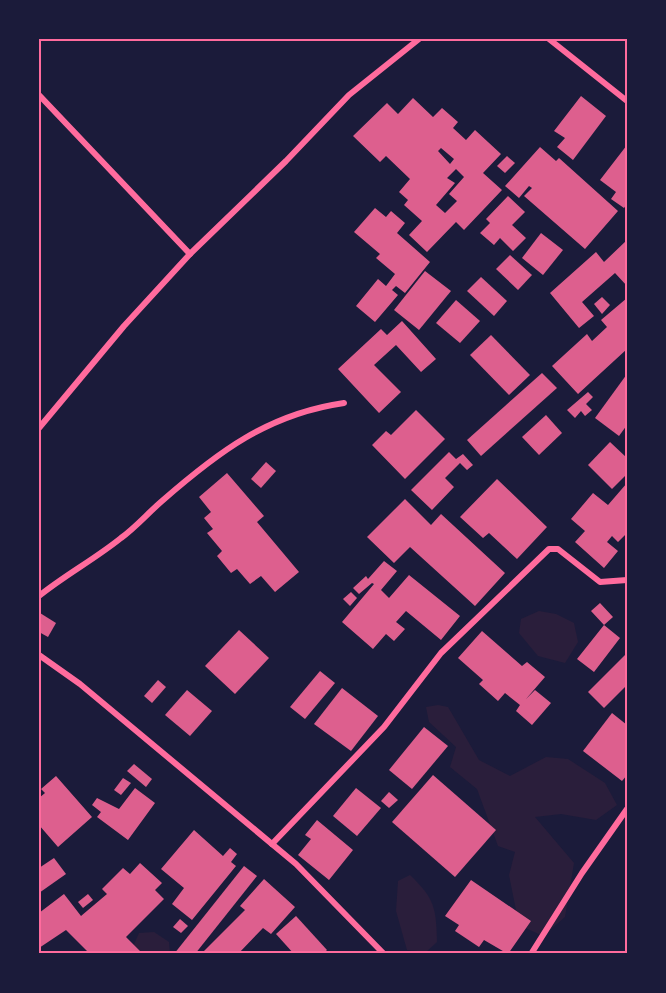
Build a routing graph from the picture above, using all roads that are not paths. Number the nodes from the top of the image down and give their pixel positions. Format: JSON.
{"nodes":[{"id":1,"x":420,"y":39,"type":"edge"},
{"id":2,"x":549,"y":39,"type":"edge"},
{"id":3,"x":39,"y":95,"type":"edge"},
{"id":4,"x":627,"y":101,"type":"edge"},
{"id":5,"x":190,"y":254,"type":"junction"},
{"id":6,"x":344,"y":403,"type":"dead end"},
{"id":7,"x":39,"y":428,"type":"edge"},
{"id":8,"x":627,"y":580,"type":"edge"},
{"id":9,"x":39,"y":596,"type":"edge"},
{"id":10,"x":39,"y":655,"type":"edge"},
{"id":11,"x":627,"y":809,"type":"edge"},
{"id":12,"x":272,"y":844,"type":"junction"},
{"id":13,"x":384,"y":954,"type":"edge"},
{"id":14,"x":531,"y":954,"type":"edge"}],
"edges":[{"from":1,"to":5,"type":"street"},
{"from":2,"to":4,"type":"street"},
{"from":3,"to":5,"type":"street"},
{"from":5,"to":7,"type":"street"},
{"from":6,"to":9,"type":"street"},
{"from":8,"to":12,"type":"street"},
{"from":10,"to":12,"type":"street"},
{"from":11,"to":14,"type":"street"},
{"from":12,"to":13,"type":"street"}]}
